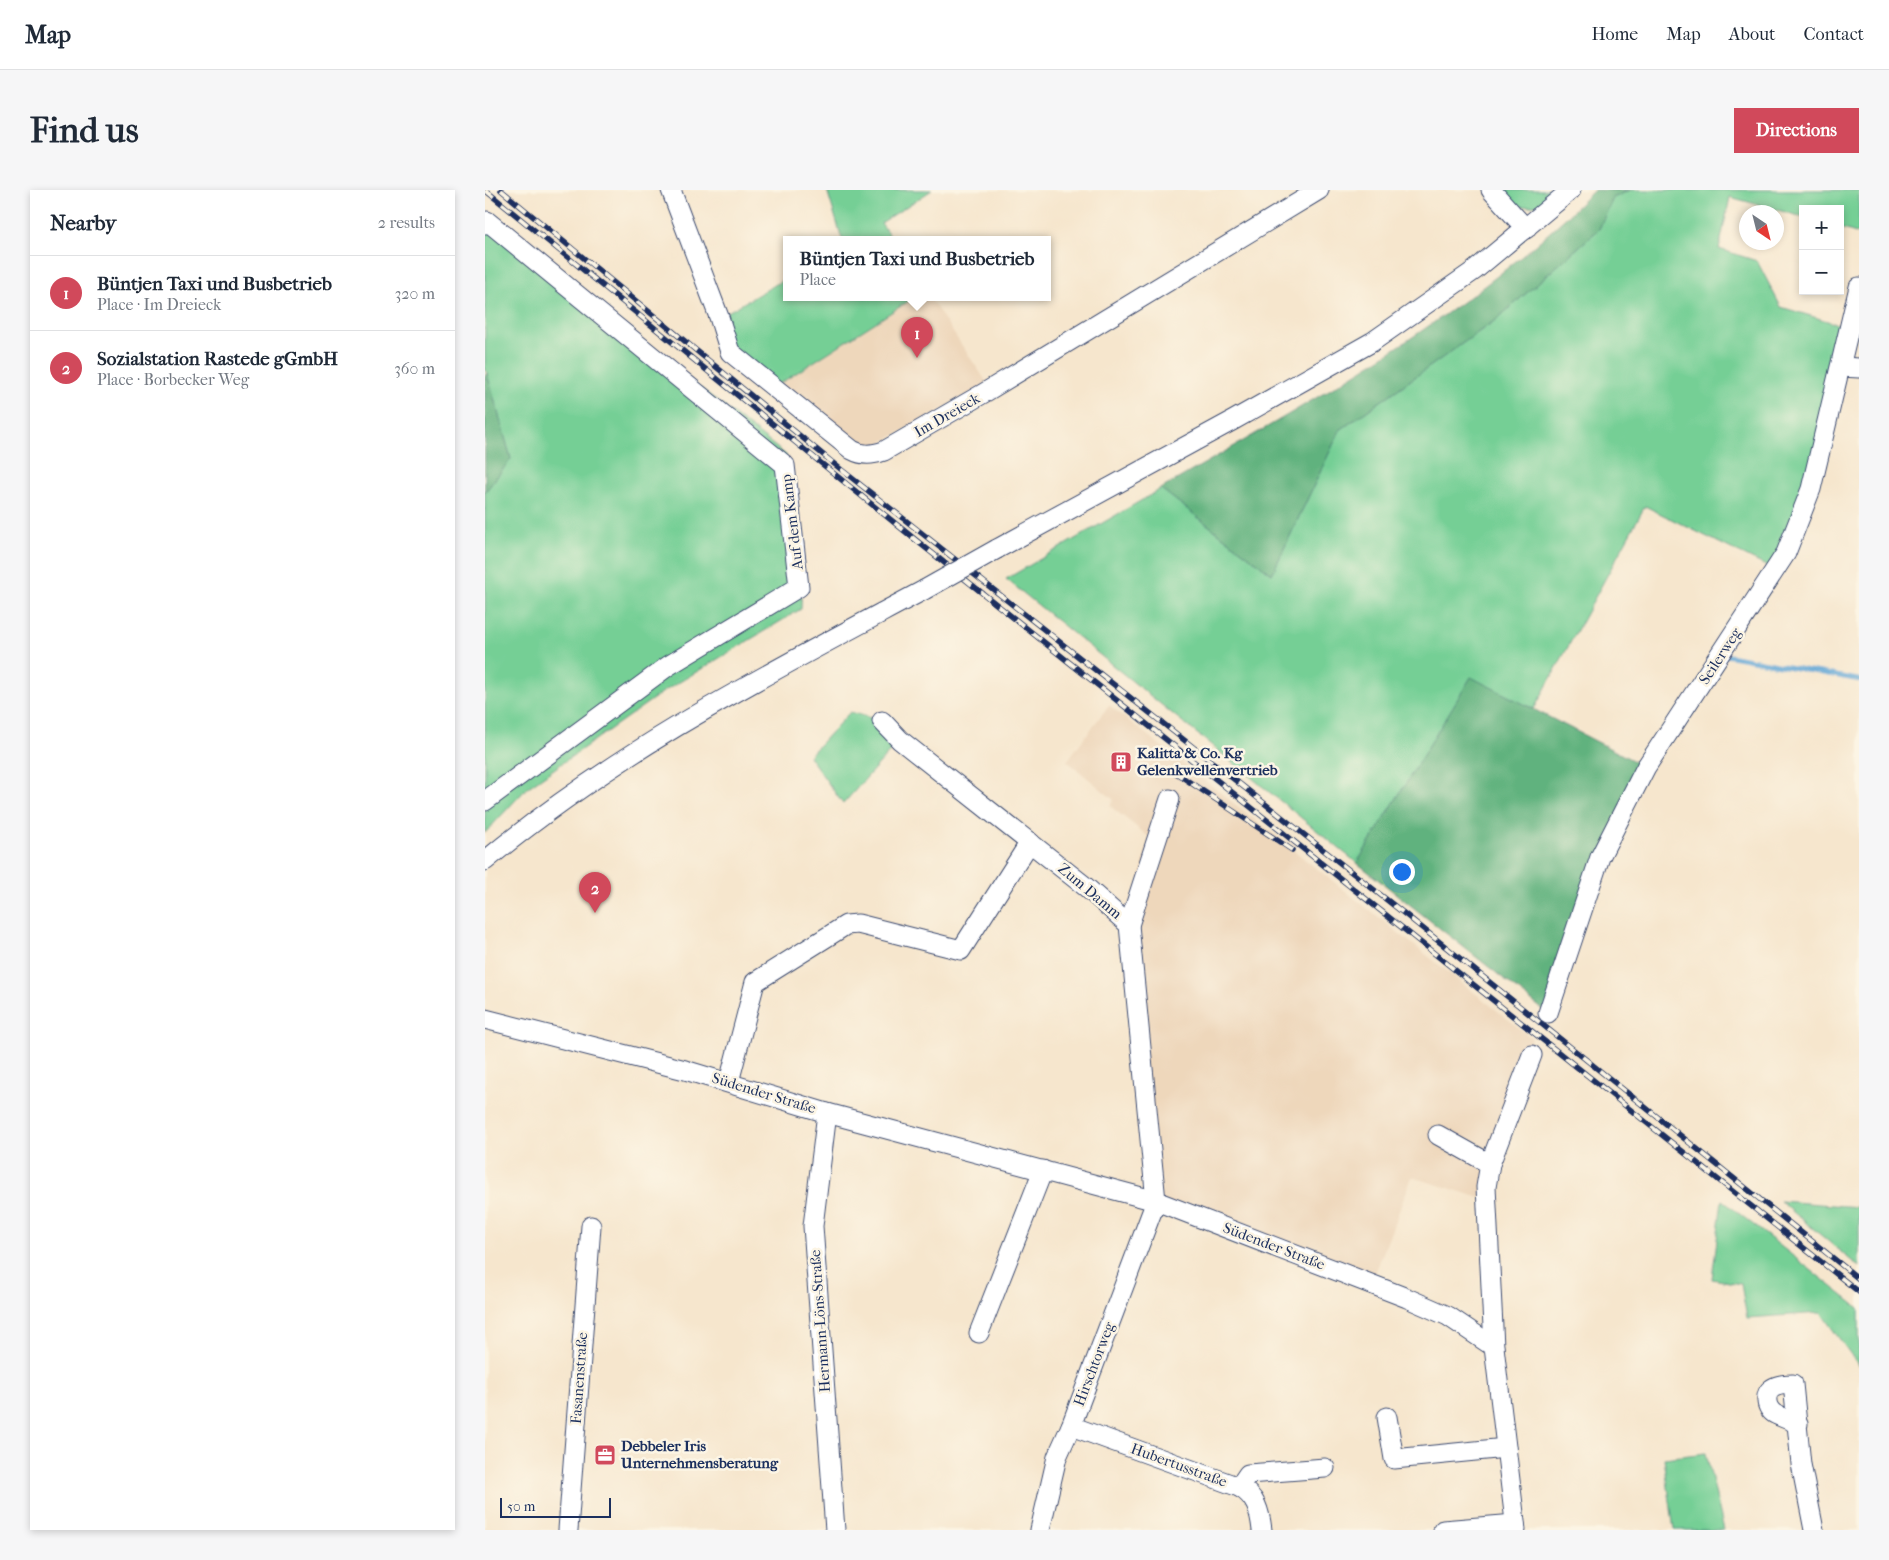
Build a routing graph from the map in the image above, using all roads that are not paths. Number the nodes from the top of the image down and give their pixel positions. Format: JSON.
{"nodes":[{"id":1,"x":671,"y":190,"type":"edge"},
{"id":2,"x":1319,"y":190,"type":"edge"},
{"id":3,"x":1491,"y":190,"type":"edge"},
{"id":4,"x":1571,"y":190,"type":"edge"},
{"id":5,"x":485,"y":224,"type":"edge"},
{"id":6,"x":1526,"y":229,"type":"junction"},
{"id":7,"x":1859,"y":287,"type":"edge"},
{"id":8,"x":1850,"y":368,"type":"edge"},
{"id":9,"x":882,"y":721,"type":"dead end"},
{"id":10,"x":1170,"y":800,"type":"dead end"},
{"id":11,"x":485,"y":801,"type":"edge"},
{"id":12,"x":1030,"y":842,"type":"junction"},
{"id":13,"x":485,"y":861,"type":"edge"},
{"id":14,"x":1129,"y":925,"type":"junction"},
{"id":15,"x":1549,"y":1013,"type":"dead end"},
{"id":16,"x":485,"y":1019,"type":"edge"},
{"id":17,"x":1532,"y":1055,"type":"dead end"},
{"id":18,"x":729,"y":1082,"type":"junction"},
{"id":19,"x":827,"y":1112,"type":"junction"},
{"id":20,"x":1439,"y":1135,"type":"dead end"},
{"id":21,"x":1490,"y":1164,"type":"junction"},
{"id":22,"x":1043,"y":1170,"type":"junction"},
{"id":23,"x":1156,"y":1201,"type":"junction"},
{"id":24,"x":591,"y":1226,"type":"dead end"},
{"id":25,"x":979,"y":1333,"type":"dead end"},
{"id":26,"x":1494,"y":1347,"type":"junction"},
{"id":27,"x":1387,"y":1417,"type":"dead end"},
{"id":28,"x":1798,"y":1424,"type":"dead end"},
{"id":29,"x":1071,"y":1426,"type":"junction"},
{"id":30,"x":1506,"y":1448,"type":"junction"},
{"id":31,"x":1325,"y":1468,"type":"dead end"},
{"id":32,"x":1239,"y":1487,"type":"junction"},
{"id":33,"x":1515,"y":1527,"type":"edge"},
{"id":34,"x":568,"y":1530,"type":"edge"},
{"id":35,"x":835,"y":1530,"type":"edge"},
{"id":36,"x":1040,"y":1530,"type":"edge"},
{"id":37,"x":1262,"y":1530,"type":"edge"},
{"id":38,"x":1443,"y":1530,"type":"edge"},
{"id":39,"x":1814,"y":1530,"type":"edge"}],
"edges":[{"from":1,"to":2,"type":"street","name":"Im Dreieck"},
{"from":3,"to":6,"type":"street"},
{"from":4,"to":6,"type":"street"},
{"from":5,"to":11,"type":"street","name":"Auf dem Kamp"},
{"from":6,"to":13,"type":"street","bridge":true},
{"from":7,"to":8,"type":"street","name":"Seilerweg"},
{"from":8,"to":15,"type":"street","name":"Seilerweg"},
{"from":9,"to":12,"type":"street","name":"Zum Damm"},
{"from":10,"to":14,"type":"street"},
{"from":12,"to":14,"type":"street","name":"Zum Damm"},
{"from":12,"to":18,"type":"street"},
{"from":14,"to":23,"type":"street","name":"Zum Damm"},
{"from":16,"to":18,"type":"street","name":"Südender Straße"},
{"from":17,"to":21,"type":"street"},
{"from":18,"to":19,"type":"street","name":"Südender Straße"},
{"from":19,"to":22,"type":"street","name":"Südender Straße"},
{"from":19,"to":35,"type":"street","name":"Hermann-Löns-Straße"},
{"from":20,"to":21,"type":"street"},
{"from":21,"to":26,"type":"street"},
{"from":22,"to":23,"type":"street","name":"Südender Straße"},
{"from":22,"to":25,"type":"street"},
{"from":23,"to":26,"type":"street","name":"Südender Straße"},
{"from":23,"to":29,"type":"street","name":"Hirschtorweg"},
{"from":24,"to":34,"type":"street","name":"Fasanenstraße"},
{"from":26,"to":30,"type":"street"},
{"from":27,"to":30,"type":"street"},
{"from":28,"to":39,"type":"street"},
{"from":29,"to":32,"type":"street","name":"Hubertusstraße"},
{"from":29,"to":36,"type":"street","name":"Hirschtorweg"},
{"from":30,"to":33,"type":"street"},
{"from":31,"to":32,"type":"street"},
{"from":32,"to":37,"type":"street","name":"Hubertusstraße"},
{"from":33,"to":38,"type":"street"}]}
